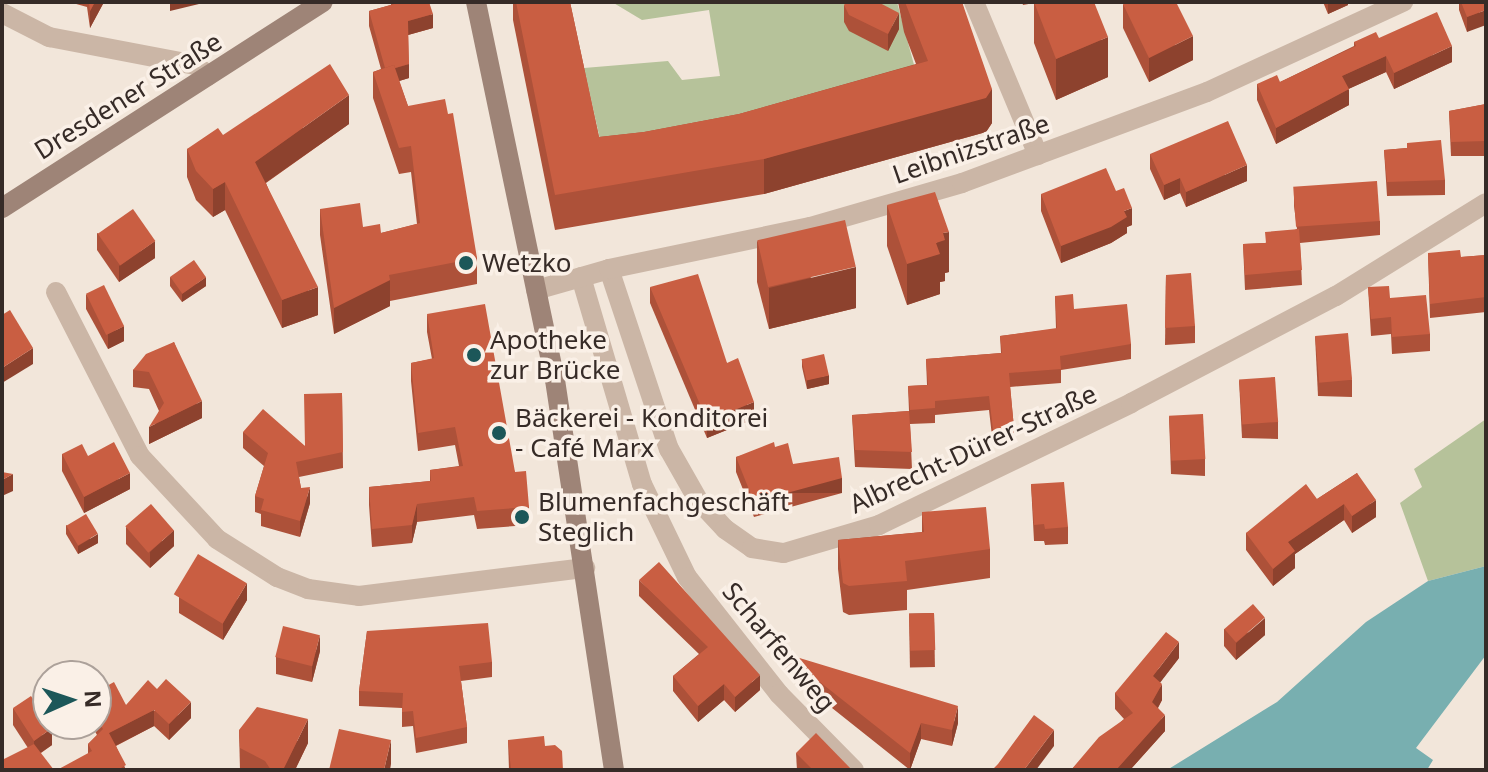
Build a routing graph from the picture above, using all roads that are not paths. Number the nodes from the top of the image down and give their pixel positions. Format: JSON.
{"nodes":[{"id":1,"x":323,"y":2,"type":"edge"},
{"id":2,"x":476,"y":2,"type":"edge"},
{"id":3,"x":974,"y":2,"type":"edge"},
{"id":4,"x":1403,"y":2,"type":"edge"},
{"id":5,"x":2,"y":13,"type":"edge"},
{"id":6,"x":208,"y":76,"type":"junction"},
{"id":7,"x":1038,"y":155,"type":"junction"},
{"id":8,"x":1486,"y":203,"type":"edge"},
{"id":9,"x":2,"y":208,"type":"edge"},
{"id":10,"x":609,"y":269,"type":"junction"},
{"id":11,"x":581,"y":277,"type":"junction"},
{"id":12,"x":536,"y":290,"type":"junction"},
{"id":13,"x":56,"y":292,"type":"dead end"},
{"id":14,"x":585,"y":568,"type":"junction"},
{"id":15,"x":614,"y":770,"type":"edge"},
{"id":16,"x":854,"y":770,"type":"edge"}],
"edges":[{"from":1,"to":6,"type":"main road","name":"Dresdener Straße"},
{"from":2,"to":12,"type":"main road"},
{"from":3,"to":7,"type":"street"},
{"from":4,"to":7,"type":"street","name":"Leibnizstraße"},
{"from":5,"to":6,"type":"street"},
{"from":6,"to":9,"type":"main road","name":"Dresdener Straße"},
{"from":7,"to":10,"type":"street","name":"Leibnizstraße"},
{"from":8,"to":10,"type":"street","name":"Albrecht-Dürer-Straße"},
{"from":10,"to":11,"type":"street","name":"Leibnizstraße"},
{"from":11,"to":12,"type":"street","name":"Leibnizstraße"},
{"from":11,"to":16,"type":"street","name":"Scharfenweg"},
{"from":12,"to":14,"type":"main road"},
{"from":13,"to":14,"type":"street"},
{"from":14,"to":15,"type":"main road"}]}
